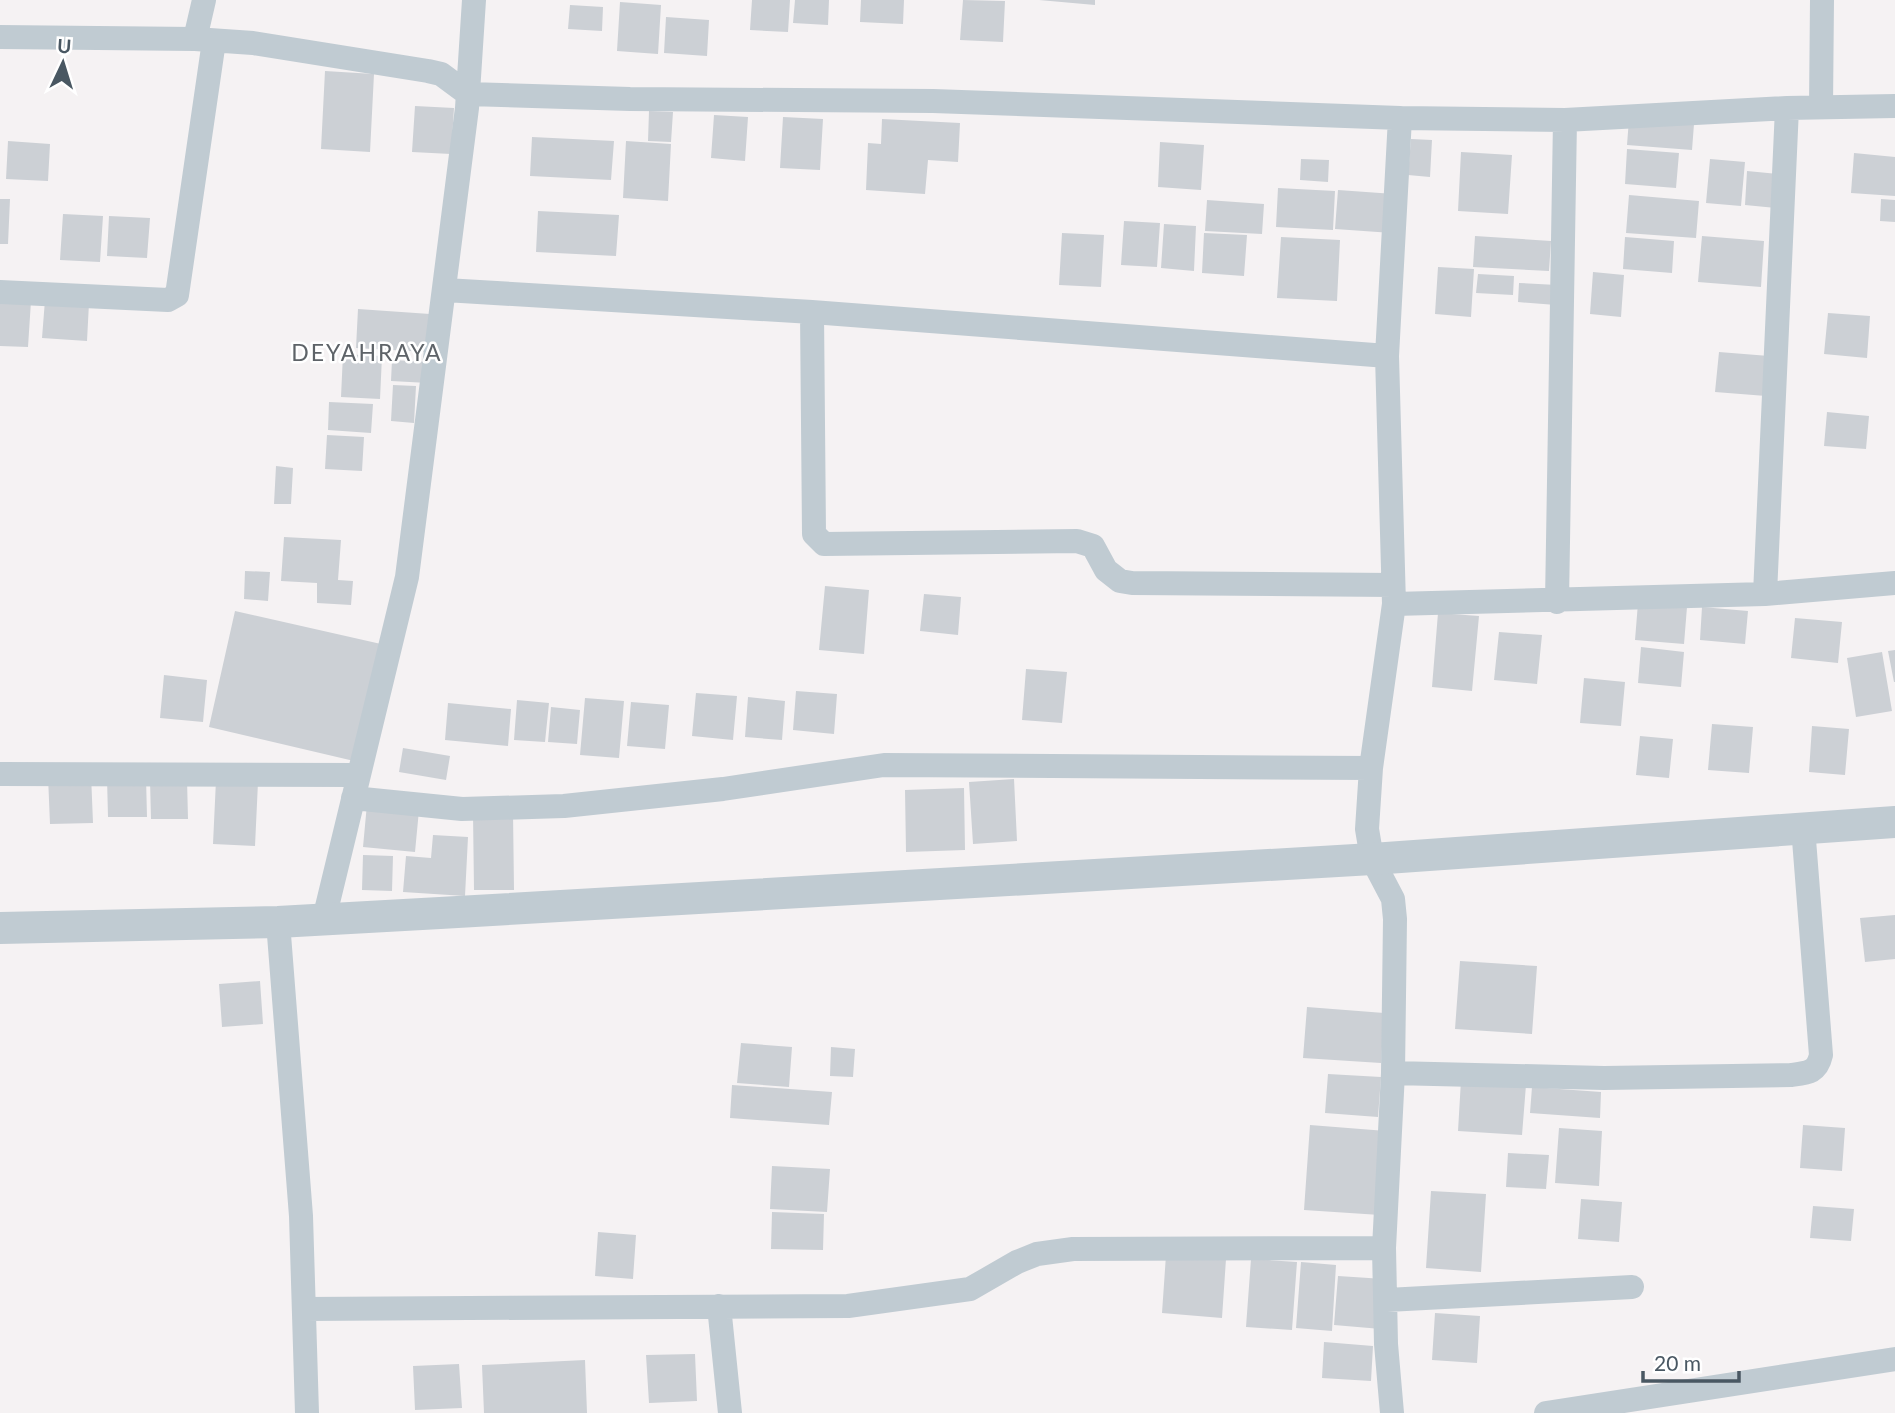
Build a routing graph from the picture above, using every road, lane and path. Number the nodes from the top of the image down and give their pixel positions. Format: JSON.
{"nodes":[{"id":1,"x":204,"y":0,"type":"edge"},
{"id":2,"x":474,"y":0,"type":"edge"},
{"id":3,"x":1822,"y":0,"type":"edge"},
{"id":4,"x":0,"y":37,"type":"edge"},
{"id":5,"x":205,"y":40,"type":"junction"},
{"id":6,"x":468,"y":94,"type":"junction"},
{"id":7,"x":1895,"y":106,"type":"edge"},
{"id":8,"x":1821,"y":107,"type":"junction"},
{"id":9,"x":1787,"y":108,"type":"junction"},
{"id":10,"x":1400,"y":118,"type":"junction"},
{"id":11,"x":1565,"y":120,"type":"junction"},
{"id":12,"x":444,"y":290,"type":"junction"},
{"id":13,"x":0,"y":292,"type":"edge"},
{"id":14,"x":812,"y":312,"type":"junction"},
{"id":15,"x":1387,"y":356,"type":"junction"},
{"id":16,"x":1895,"y":583,"type":"edge"},
{"id":17,"x":1765,"y":594,"type":"junction"},
{"id":18,"x":1394,"y":595,"type":"junction"},
{"id":19,"x":1557,"y":602,"type":"junction"},
{"id":20,"x":1371,"y":768,"type":"junction"},
{"id":21,"x":0,"y":775,"type":"edge"},
{"id":22,"x":355,"y":787,"type":"junction"},
{"id":23,"x":1895,"y":822,"type":"edge"},
{"id":24,"x":1803,"y":827,"type":"junction"},
{"id":25,"x":1372,"y":859,"type":"junction"},
{"id":26,"x":324,"y":919,"type":"junction"},
{"id":27,"x":278,"y":922,"type":"junction"},
{"id":28,"x":0,"y":928,"type":"edge"},
{"id":29,"x":1393,"y":1073,"type":"junction"},
{"id":30,"x":1384,"y":1248,"type":"junction"},
{"id":31,"x":1632,"y":1287,"type":"dead end"},
{"id":32,"x":1387,"y":1300,"type":"junction"},
{"id":33,"x":719,"y":1307,"type":"junction"},
{"id":34,"x":304,"y":1309,"type":"junction"},
{"id":35,"x":1895,"y":1359,"type":"edge"},
{"id":36,"x":307,"y":1413,"type":"edge"},
{"id":37,"x":730,"y":1413,"type":"edge"},
{"id":38,"x":1392,"y":1413,"type":"edge"},
{"id":39,"x":1546,"y":1413,"type":"edge"}],
"edges":[{"from":1,"to":5,"type":"street"},
{"from":2,"to":6,"type":"street"},
{"from":3,"to":8,"type":"street"},
{"from":4,"to":5,"type":"street"},
{"from":5,"to":6,"type":"street"},
{"from":5,"to":13,"type":"street"},
{"from":6,"to":10,"type":"street"},
{"from":6,"to":12,"type":"street"},
{"from":7,"to":8,"type":"street"},
{"from":8,"to":9,"type":"street"},
{"from":9,"to":11,"type":"street"},
{"from":9,"to":17,"type":"street"},
{"from":10,"to":11,"type":"street"},
{"from":10,"to":15,"type":"street"},
{"from":11,"to":19,"type":"street"},
{"from":12,"to":14,"type":"street"},
{"from":12,"to":22,"type":"street"},
{"from":14,"to":15,"type":"street"},
{"from":14,"to":18,"type":"street"},
{"from":15,"to":18,"type":"street"},
{"from":16,"to":17,"type":"street"},
{"from":17,"to":19,"type":"street"},
{"from":18,"to":19,"type":"street"},
{"from":18,"to":20,"type":"street"},
{"from":20,"to":22,"type":"street"},
{"from":20,"to":25,"type":"street"},
{"from":21,"to":22,"type":"street"},
{"from":22,"to":26,"type":"street"},
{"from":23,"to":24,"type":"street"},
{"from":24,"to":25,"type":"street"},
{"from":24,"to":29,"type":"street"},
{"from":25,"to":26,"type":"street"},
{"from":25,"to":29,"type":"street"},
{"from":26,"to":27,"type":"street"},
{"from":27,"to":28,"type":"street"},
{"from":27,"to":34,"type":"street"},
{"from":29,"to":30,"type":"street"},
{"from":30,"to":32,"type":"street"},
{"from":30,"to":33,"type":"street"},
{"from":31,"to":32,"type":"street"},
{"from":32,"to":38,"type":"street"},
{"from":33,"to":34,"type":"street"},
{"from":33,"to":37,"type":"street"},
{"from":34,"to":36,"type":"street"},
{"from":35,"to":39,"type":"street"}]}
